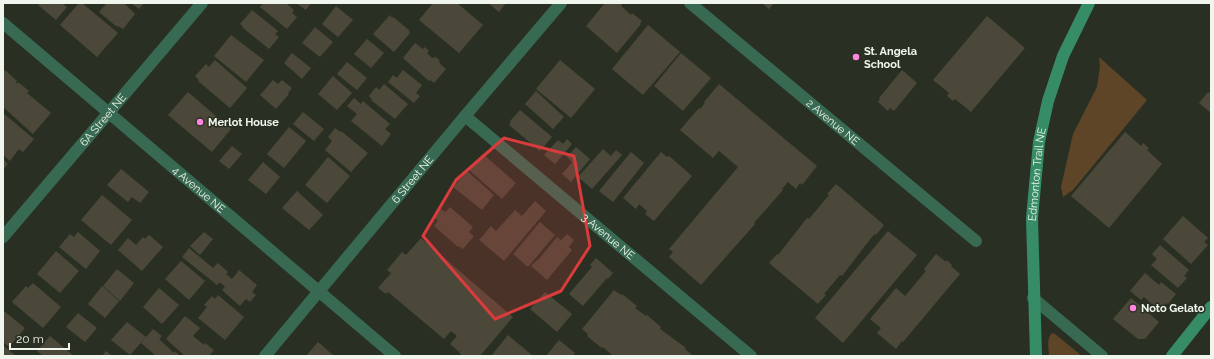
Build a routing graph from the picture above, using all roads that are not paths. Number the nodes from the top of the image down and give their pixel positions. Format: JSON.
{"nodes":[{"id":1,"x":202,"y":3,"type":"edge"},
{"id":2,"x":561,"y":3,"type":"edge"},
{"id":3,"x":690,"y":3,"type":"edge"},
{"id":4,"x":1089,"y":3,"type":"edge"},
{"id":5,"x":3,"y":23,"type":"edge"},
{"id":6,"x":108,"y":113,"type":"junction"},
{"id":7,"x":465,"y":116,"type":"junction"},
{"id":8,"x":3,"y":237,"type":"edge"},
{"id":9,"x":976,"y":241,"type":"dead end"},
{"id":10,"x":320,"y":291,"type":"junction"},
{"id":11,"x":1033,"y":298,"type":"junction"},
{"id":12,"x":1211,"y":307,"type":"edge"},
{"id":13,"x":265,"y":356,"type":"edge"},
{"id":14,"x":395,"y":356,"type":"edge"},
{"id":15,"x":751,"y":356,"type":"edge"},
{"id":16,"x":1036,"y":356,"type":"edge"},
{"id":17,"x":1102,"y":356,"type":"edge"},
{"id":18,"x":1172,"y":356,"type":"edge"}],
"edges":[{"from":1,"to":6,"type":"street","name":"6A Street NE"},
{"from":2,"to":7,"type":"street","name":"6 Street NE"},
{"from":3,"to":9,"type":"street","name":"2 Avenue NE"},
{"from":4,"to":11,"type":"main road","name":"Edmonton Trail NE"},
{"from":5,"to":6,"type":"street","name":"4 Avenue NE"},
{"from":6,"to":8,"type":"street","name":"6A Street NE"},
{"from":6,"to":10,"type":"street","name":"4 Avenue NE"},
{"from":7,"to":10,"type":"street","name":"6 Street NE"},
{"from":7,"to":15,"type":"street","name":"3 Avenue NE"},
{"from":10,"to":13,"type":"street","name":"6 Street NE"},
{"from":10,"to":14,"type":"street","name":"4 Avenue NE"},
{"from":11,"to":16,"type":"main road","name":"Edmonton Trail NE"},
{"from":11,"to":17,"type":"street"},
{"from":12,"to":18,"type":"main road"}]}
